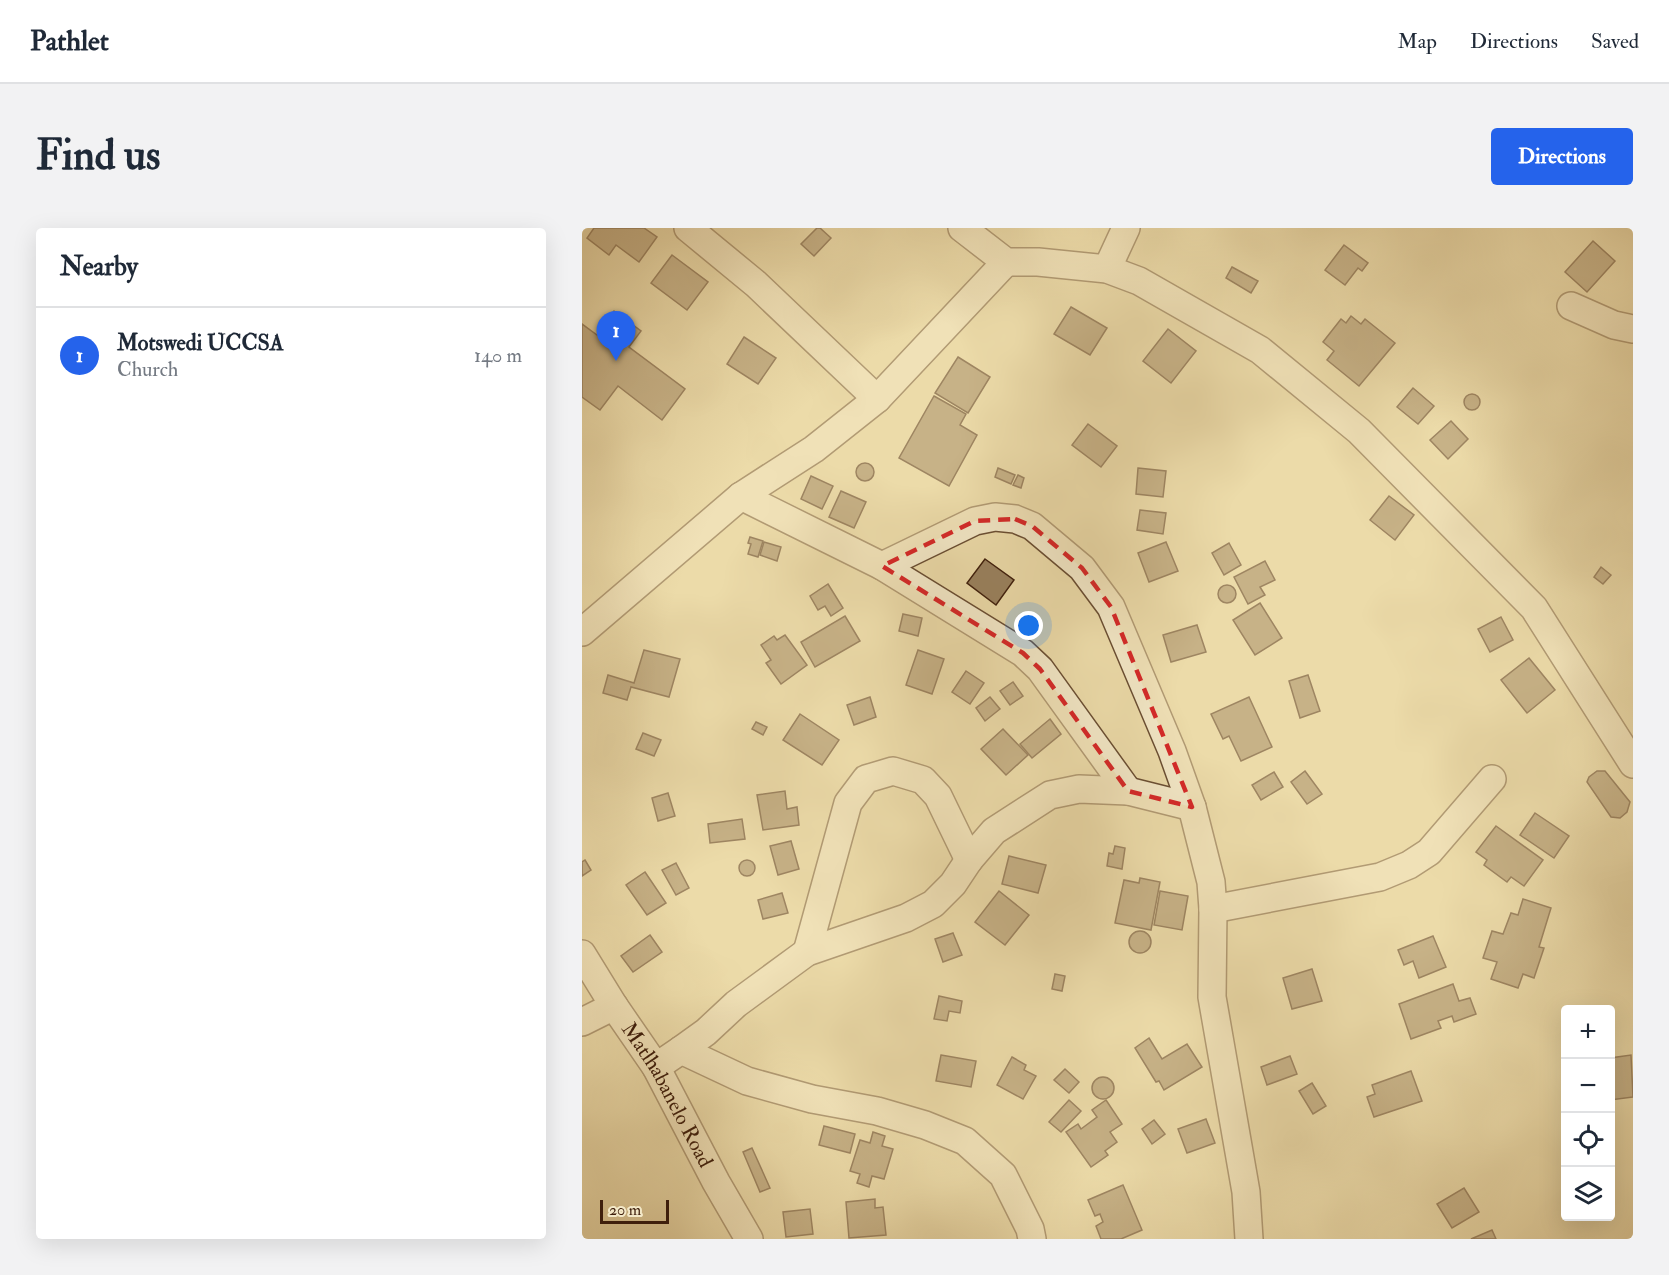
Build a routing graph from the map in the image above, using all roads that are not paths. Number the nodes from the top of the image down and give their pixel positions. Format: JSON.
{"nodes":[{"id":1,"x":688,"y":228,"type":"edge"},
{"id":2,"x":962,"y":228,"type":"edge"},
{"id":3,"x":1126,"y":228,"type":"edge"},
{"id":4,"x":1006,"y":262,"type":"junction"},
{"id":5,"x":1107,"y":269,"type":"junction"},
{"id":6,"x":1571,"y":306,"type":"dead end"},
{"id":7,"x":1633,"y":329,"type":"edge"},
{"id":8,"x":877,"y":399,"type":"junction"},
{"id":9,"x":741,"y":496,"type":"junction"},
{"id":10,"x":882,"y":567,"type":"junction"},
{"id":11,"x":582,"y":632,"type":"edge"},
{"id":12,"x":1633,"y":764,"type":"edge"},
{"id":13,"x":1492,"y":779,"type":"dead end"},
{"id":14,"x":1128,"y":791,"type":"junction"},
{"id":15,"x":1192,"y":807,"type":"junction"},
{"id":16,"x":969,"y":860,"type":"junction"},
{"id":17,"x":1213,"y":909,"type":"junction"},
{"id":18,"x":807,"y":952,"type":"junction"},
{"id":19,"x":582,"y":954,"type":"edge"},
{"id":20,"x":614,"y":1006,"type":"junction"},
{"id":21,"x":582,"y":1022,"type":"edge"},
{"id":22,"x":681,"y":1050,"type":"junction"},
{"id":23,"x":656,"y":1067,"type":"junction"},
{"id":24,"x":749,"y":1239,"type":"edge"},
{"id":25,"x":1032,"y":1239,"type":"edge"},
{"id":26,"x":1249,"y":1239,"type":"edge"}],
"edges":[{"from":1,"to":8,"type":"street"},
{"from":2,"to":4,"type":"street"},
{"from":3,"to":5,"type":"street"},
{"from":4,"to":5,"type":"street"},
{"from":4,"to":8,"type":"street"},
{"from":5,"to":12,"type":"street"},
{"from":6,"to":7,"type":"street"},
{"from":8,"to":9,"type":"street"},
{"from":9,"to":10,"type":"street"},
{"from":9,"to":11,"type":"street"},
{"from":10,"to":14,"type":"street"},
{"from":10,"to":15,"type":"street"},
{"from":13,"to":17,"type":"street"},
{"from":14,"to":15,"type":"street"},
{"from":14,"to":16,"type":"street"},
{"from":15,"to":17,"type":"street"},
{"from":16,"to":18,"type":"street"},
{"from":16,"to":18,"type":"street"},
{"from":17,"to":26,"type":"street"},
{"from":18,"to":22,"type":"street"},
{"from":19,"to":20,"type":"street","name":"Matlhabanelo Road"},
{"from":20,"to":21,"type":"street"},
{"from":20,"to":23,"type":"street","name":"Matlhabanelo Road"},
{"from":22,"to":23,"type":"street"},
{"from":22,"to":25,"type":"street"},
{"from":23,"to":24,"type":"street","name":"Matlhabanelo Road"}]}
